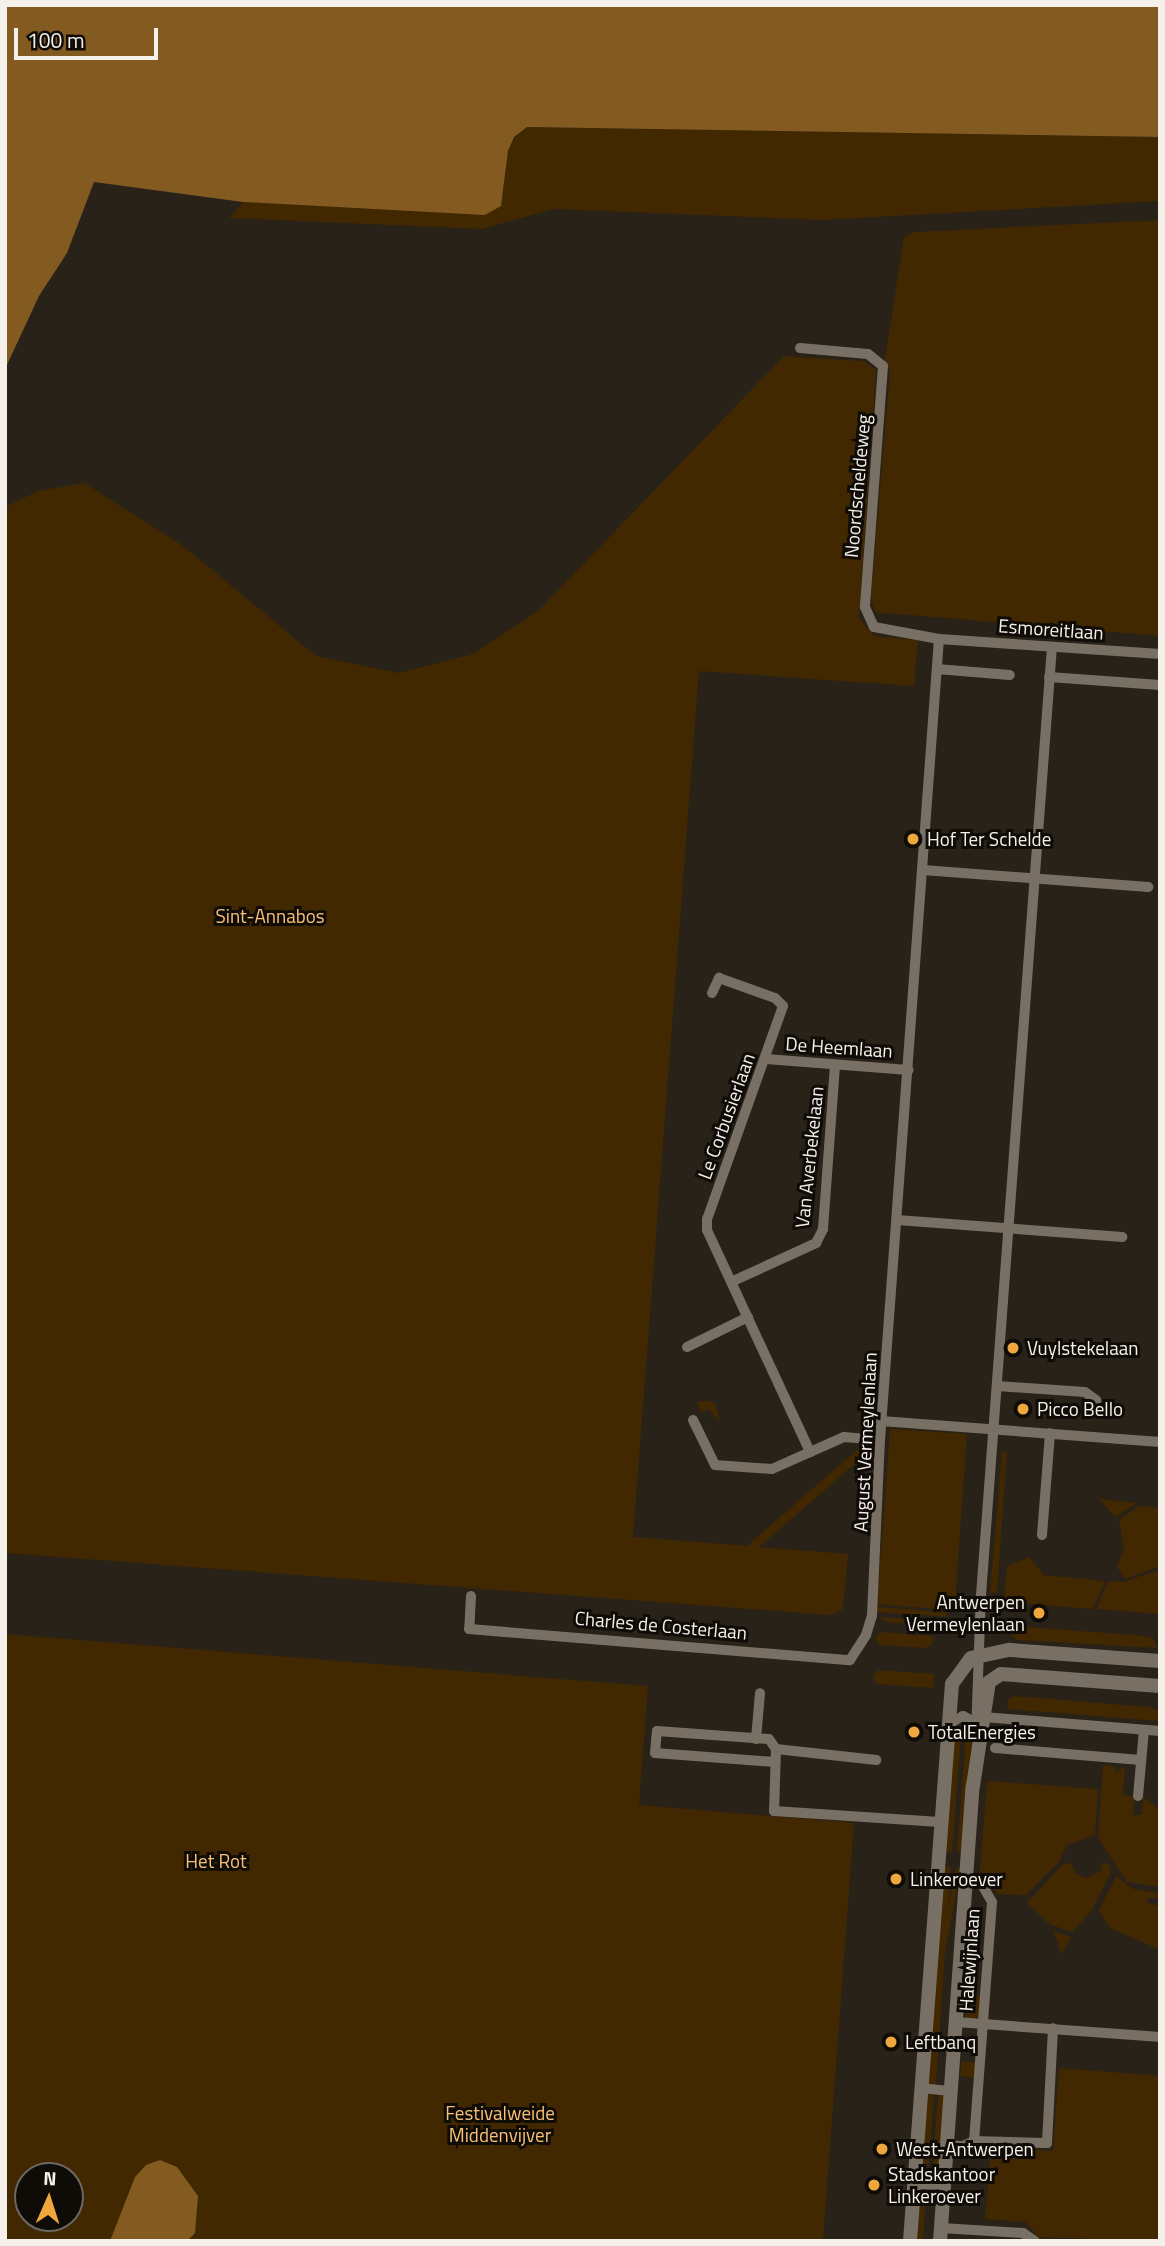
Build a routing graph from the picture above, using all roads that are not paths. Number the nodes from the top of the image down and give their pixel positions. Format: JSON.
{"nodes":[{"id":1,"x":800,"y":348,"type":"dead end"},
{"id":2,"x":939,"y":639,"type":"junction"},
{"id":3,"x":1052,"y":647,"type":"junction"},
{"id":4,"x":1160,"y":654,"type":"edge"},
{"id":5,"x":937,"y":669,"type":"junction"},
{"id":6,"x":1010,"y":675,"type":"dead end"},
{"id":7,"x":1049,"y":677,"type":"junction"},
{"id":8,"x":1160,"y":685,"type":"edge"},
{"id":9,"x":923,"y":870,"type":"junction"},
{"id":10,"x":1035,"y":878,"type":"junction"},
{"id":11,"x":1148,"y":887,"type":"dead end"},
{"id":12,"x":712,"y":993,"type":"dead end"},
{"id":13,"x":766,"y":1059,"type":"junction"},
{"id":14,"x":835,"y":1065,"type":"junction"},
{"id":15,"x":909,"y":1070,"type":"junction"},
{"id":16,"x":897,"y":1220,"type":"junction"},
{"id":17,"x":1008,"y":1228,"type":"junction"},
{"id":18,"x":1122,"y":1237,"type":"dead end"},
{"id":19,"x":731,"y":1282,"type":"junction"},
{"id":20,"x":748,"y":1317,"type":"junction"},
{"id":21,"x":687,"y":1347,"type":"dead end"},
{"id":22,"x":997,"y":1386,"type":"junction"},
{"id":23,"x":1096,"y":1400,"type":"dead end"},
{"id":24,"x":694,"y":1420,"type":"dead end"},
{"id":25,"x":881,"y":1421,"type":"junction"},
{"id":26,"x":993,"y":1429,"type":"junction"},
{"id":27,"x":1050,"y":1433,"type":"junction"},
{"id":28,"x":880,"y":1440,"type":"junction"},
{"id":29,"x":1160,"y":1442,"type":"edge"},
{"id":30,"x":810,"y":1452,"type":"junction"},
{"id":31,"x":1042,"y":1535,"type":"dead end"},
{"id":32,"x":471,"y":1596,"type":"dead end"},
{"id":33,"x":977,"y":1659,"type":"junction"},
{"id":34,"x":1156,"y":1659,"type":"edge"},
{"id":35,"x":850,"y":1660,"type":"joint"},
{"id":36,"x":1001,"y":1674,"type":"junction"},
{"id":37,"x":1160,"y":1686,"type":"edge"},
{"id":38,"x":760,"y":1693,"type":"dead end"},
{"id":39,"x":979,"y":1720,"type":"junction"},
{"id":40,"x":947,"y":1727,"type":"junction"},
{"id":41,"x":1143,"y":1730,"type":"junction"},
{"id":42,"x":1160,"y":1731,"type":"edge"},
{"id":43,"x":756,"y":1739,"type":"junction"},
{"id":44,"x":995,"y":1748,"type":"dead end"},
{"id":45,"x":776,"y":1749,"type":"junction"},
{"id":46,"x":876,"y":1760,"type":"dead end"},
{"id":47,"x":1141,"y":1760,"type":"junction"},
{"id":48,"x":775,"y":1762,"type":"junction"},
{"id":49,"x":1138,"y":1796,"type":"dead end"},
{"id":50,"x":940,"y":1822,"type":"junction"},
{"id":51,"x":966,"y":1881,"type":"junction"},
{"id":52,"x":956,"y":2022,"type":"junction"},
{"id":53,"x":983,"y":2024,"type":"junction"},
{"id":54,"x":1053,"y":2028,"type":"junction"},
{"id":55,"x":1160,"y":2036,"type":"edge"},
{"id":56,"x":921,"y":2088,"type":"junction"},
{"id":57,"x":951,"y":2091,"type":"junction"},
{"id":58,"x":974,"y":2141,"type":"junction"},
{"id":59,"x":947,"y":2145,"type":"junction"},
{"id":60,"x":914,"y":2184,"type":"junction"},
{"id":61,"x":944,"y":2185,"type":"junction"},
{"id":62,"x":940,"y":2234,"type":"edge"},
{"id":63,"x":910,"y":2241,"type":"edge"},
{"id":64,"x":1035,"y":2241,"type":"edge"}],
"edges":[{"from":1,"to":2,"type":"street","name":"Noordscheldeweg"},
{"from":2,"to":3,"type":"street","name":"Esmoreitlaan"},
{"from":2,"to":5,"type":"street","name":"August Vermeylenlaan"},
{"from":3,"to":4,"type":"street","name":"Esmoreitlaan"},
{"from":3,"to":7,"type":"street"},
{"from":5,"to":6,"type":"street"},
{"from":5,"to":9,"type":"street","name":"August Vermeylenlaan"},
{"from":7,"to":8,"type":"street"},
{"from":7,"to":10,"type":"street"},
{"from":9,"to":10,"type":"street"},
{"from":9,"to":15,"type":"street","name":"August Vermeylenlaan"},
{"from":10,"to":11,"type":"street"},
{"from":10,"to":17,"type":"street"},
{"from":12,"to":13,"type":"street","name":"Le Corbusierlaan"},
{"from":13,"to":14,"type":"street","name":"De Heemlaan"},
{"from":13,"to":19,"type":"street","name":"Le Corbusierlaan"},
{"from":14,"to":15,"type":"street","name":"De Heemlaan"},
{"from":14,"to":19,"type":"street","name":"Van Averbekelaan"},
{"from":15,"to":16,"type":"street","name":"August Vermeylenlaan"},
{"from":16,"to":17,"type":"street"},
{"from":16,"to":25,"type":"street","name":"August Vermeylenlaan"},
{"from":17,"to":18,"type":"street"},
{"from":17,"to":22,"type":"street"},
{"from":19,"to":20,"type":"street","name":"Le Corbusierlaan"},
{"from":20,"to":21,"type":"street"},
{"from":20,"to":30,"type":"street","name":"Le Corbusierlaan"},
{"from":22,"to":23,"type":"street"},
{"from":22,"to":26,"type":"street"},
{"from":24,"to":30,"type":"street"},
{"from":25,"to":26,"type":"street"},
{"from":25,"to":28,"type":"street","name":"August Vermeylenlaan"},
{"from":26,"to":27,"type":"street"},
{"from":26,"to":33,"type":"street"},
{"from":27,"to":29,"type":"street"},
{"from":27,"to":31,"type":"street"},
{"from":28,"to":30,"type":"street"},
{"from":28,"to":35,"type":"street","name":"August Vermeylenlaan"},
{"from":32,"to":35,"type":"street","name":"Charles de Costerlaan"},
{"from":33,"to":34,"type":"main road"},
{"from":33,"to":36,"type":"street"},
{"from":33,"to":39,"type":"street"},
{"from":33,"to":40,"type":"main road","name":"Halewijnlaan"},
{"from":36,"to":37,"type":"main road"},
{"from":36,"to":39,"type":"main road"},
{"from":38,"to":43,"type":"street"},
{"from":39,"to":40,"type":"street"},
{"from":39,"to":41,"type":"street"},
{"from":39,"to":51,"type":"main road","name":"Halewijnlaan"},
{"from":40,"to":50,"type":"main road","name":"Halewijnlaan"},
{"from":41,"to":42,"type":"street"},
{"from":41,"to":47,"type":"street"},
{"from":43,"to":45,"type":"street"},
{"from":43,"to":48,"type":"street"},
{"from":44,"to":47,"type":"street"},
{"from":45,"to":46,"type":"street"},
{"from":45,"to":48,"type":"street"},
{"from":47,"to":49,"type":"street"},
{"from":48,"to":50,"type":"street"},
{"from":50,"to":56,"type":"main road","name":"Halewijnlaan"},
{"from":51,"to":52,"type":"main road","name":"Halewijnlaan"},
{"from":51,"to":53,"type":"street","name":"Halewijnlaan"},
{"from":52,"to":53,"type":"street"},
{"from":52,"to":57,"type":"main road","name":"Halewijnlaan"},
{"from":53,"to":54,"type":"street"},
{"from":53,"to":58,"type":"street","name":"Halewijnlaan"},
{"from":54,"to":55,"type":"street"},
{"from":54,"to":58,"type":"street"},
{"from":56,"to":57,"type":"street"},
{"from":56,"to":60,"type":"main road","name":"Halewijnlaan"},
{"from":57,"to":59,"type":"main road","name":"Halewijnlaan"},
{"from":58,"to":59,"type":"street"},
{"from":59,"to":61,"type":"main road","name":"Halewijnlaan"},
{"from":60,"to":61,"type":"street"},
{"from":60,"to":63,"type":"main road","name":"Halewijnlaan"},
{"from":61,"to":62,"type":"main road","name":"Halewijnlaan"},
{"from":62,"to":64,"type":"street"}]}
